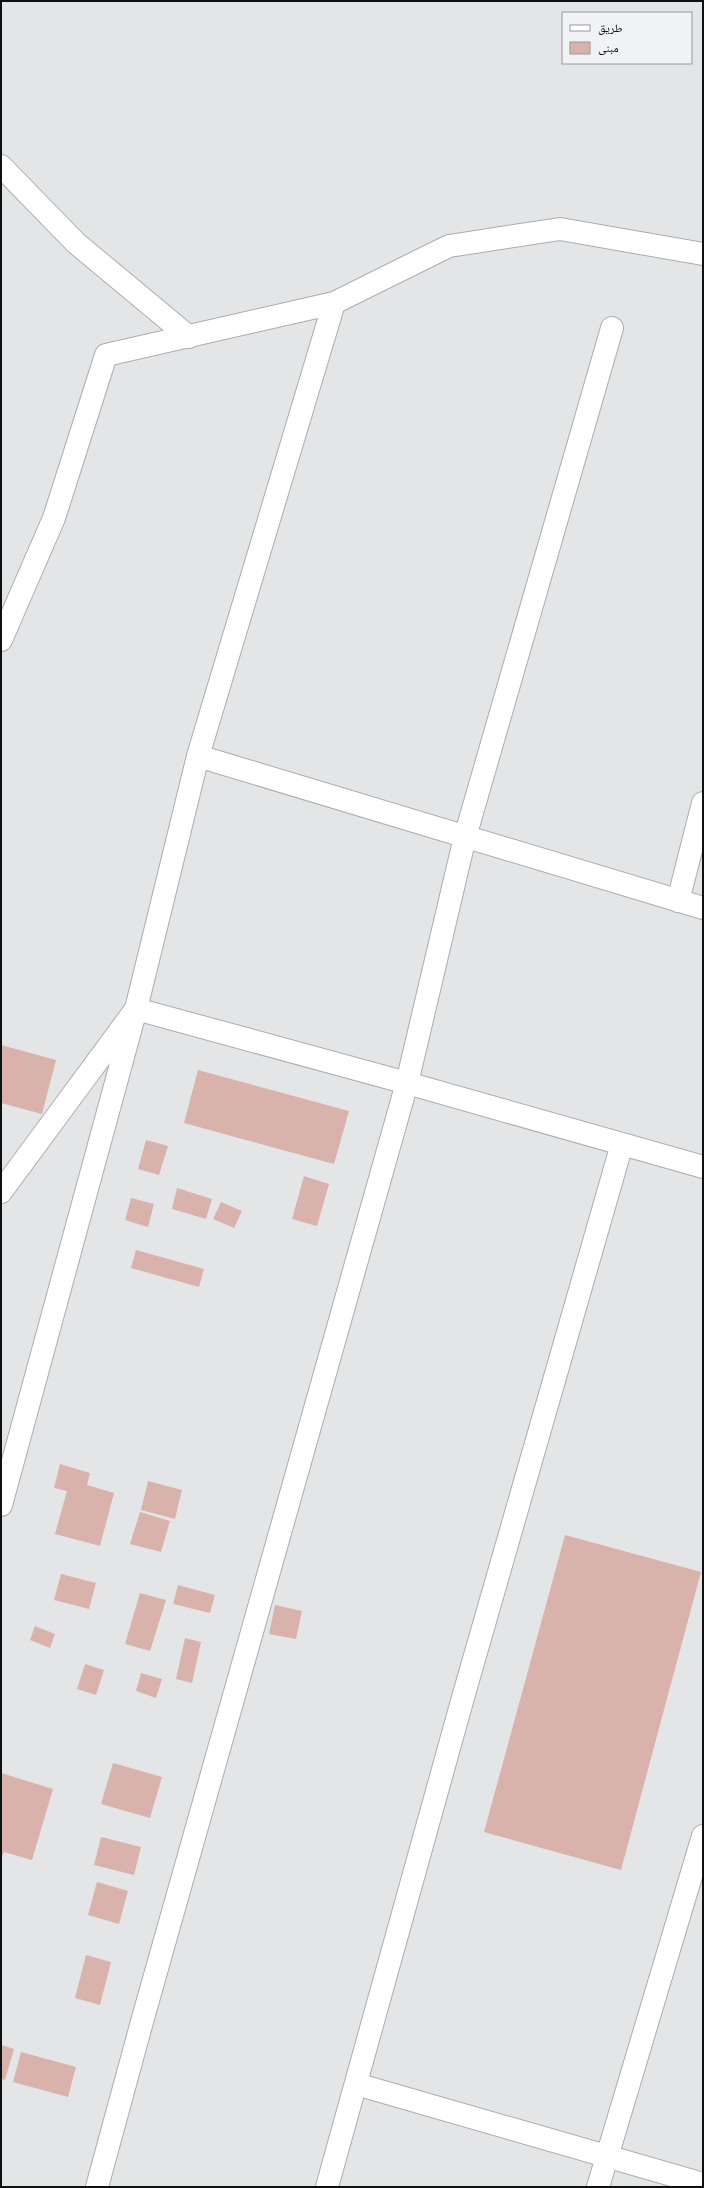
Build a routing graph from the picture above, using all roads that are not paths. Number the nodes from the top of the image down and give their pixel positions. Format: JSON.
{"nodes":[{"id":1,"x":1,"y":166,"type":"edge"},
{"id":2,"x":703,"y":254,"type":"edge"},
{"id":3,"x":334,"y":303,"type":"junction"},
{"id":4,"x":612,"y":328,"type":"dead end"},
{"id":5,"x":189,"y":337,"type":"junction"},
{"id":6,"x":1,"y":640,"type":"edge"},
{"id":7,"x":198,"y":756,"type":"junction"},
{"id":8,"x":703,"y":803,"type":"edge"},
{"id":9,"x":465,"y":837,"type":"junction"},
{"id":10,"x":678,"y":900,"type":"junction"},
{"id":11,"x":703,"y":908,"type":"edge"},
{"id":12,"x":136,"y":1009,"type":"junction"},
{"id":13,"x":407,"y":1083,"type":"junction"},
{"id":14,"x":622,"y":1144,"type":"junction"},
{"id":15,"x":703,"y":1167,"type":"edge"},
{"id":16,"x":1,"y":1192,"type":"edge"},
{"id":17,"x":1,"y":1505,"type":"edge"},
{"id":18,"x":703,"y":1836,"type":"edge"},
{"id":19,"x":356,"y":2084,"type":"junction"},
{"id":20,"x":606,"y":2156,"type":"junction"},
{"id":21,"x":703,"y":2184,"type":"edge"},
{"id":22,"x":97,"y":2187,"type":"edge"},
{"id":23,"x":327,"y":2187,"type":"edge"},
{"id":24,"x":598,"y":2187,"type":"edge"}],
"edges":[{"from":1,"to":5,"type":"street"},
{"from":2,"to":3,"type":"street"},
{"from":3,"to":5,"type":"street"},
{"from":3,"to":7,"type":"street"},
{"from":4,"to":9,"type":"street"},
{"from":5,"to":6,"type":"street"},
{"from":7,"to":9,"type":"street"},
{"from":7,"to":12,"type":"street"},
{"from":8,"to":10,"type":"street"},
{"from":9,"to":10,"type":"street"},
{"from":9,"to":13,"type":"street"},
{"from":10,"to":11,"type":"street"},
{"from":12,"to":13,"type":"street"},
{"from":12,"to":16,"type":"street"},
{"from":12,"to":17,"type":"street"},
{"from":13,"to":14,"type":"street"},
{"from":13,"to":22,"type":"street"},
{"from":14,"to":15,"type":"street"},
{"from":14,"to":19,"type":"street"},
{"from":18,"to":20,"type":"street"},
{"from":19,"to":20,"type":"street"},
{"from":19,"to":23,"type":"street"},
{"from":20,"to":21,"type":"street"},
{"from":20,"to":24,"type":"street"}]}
